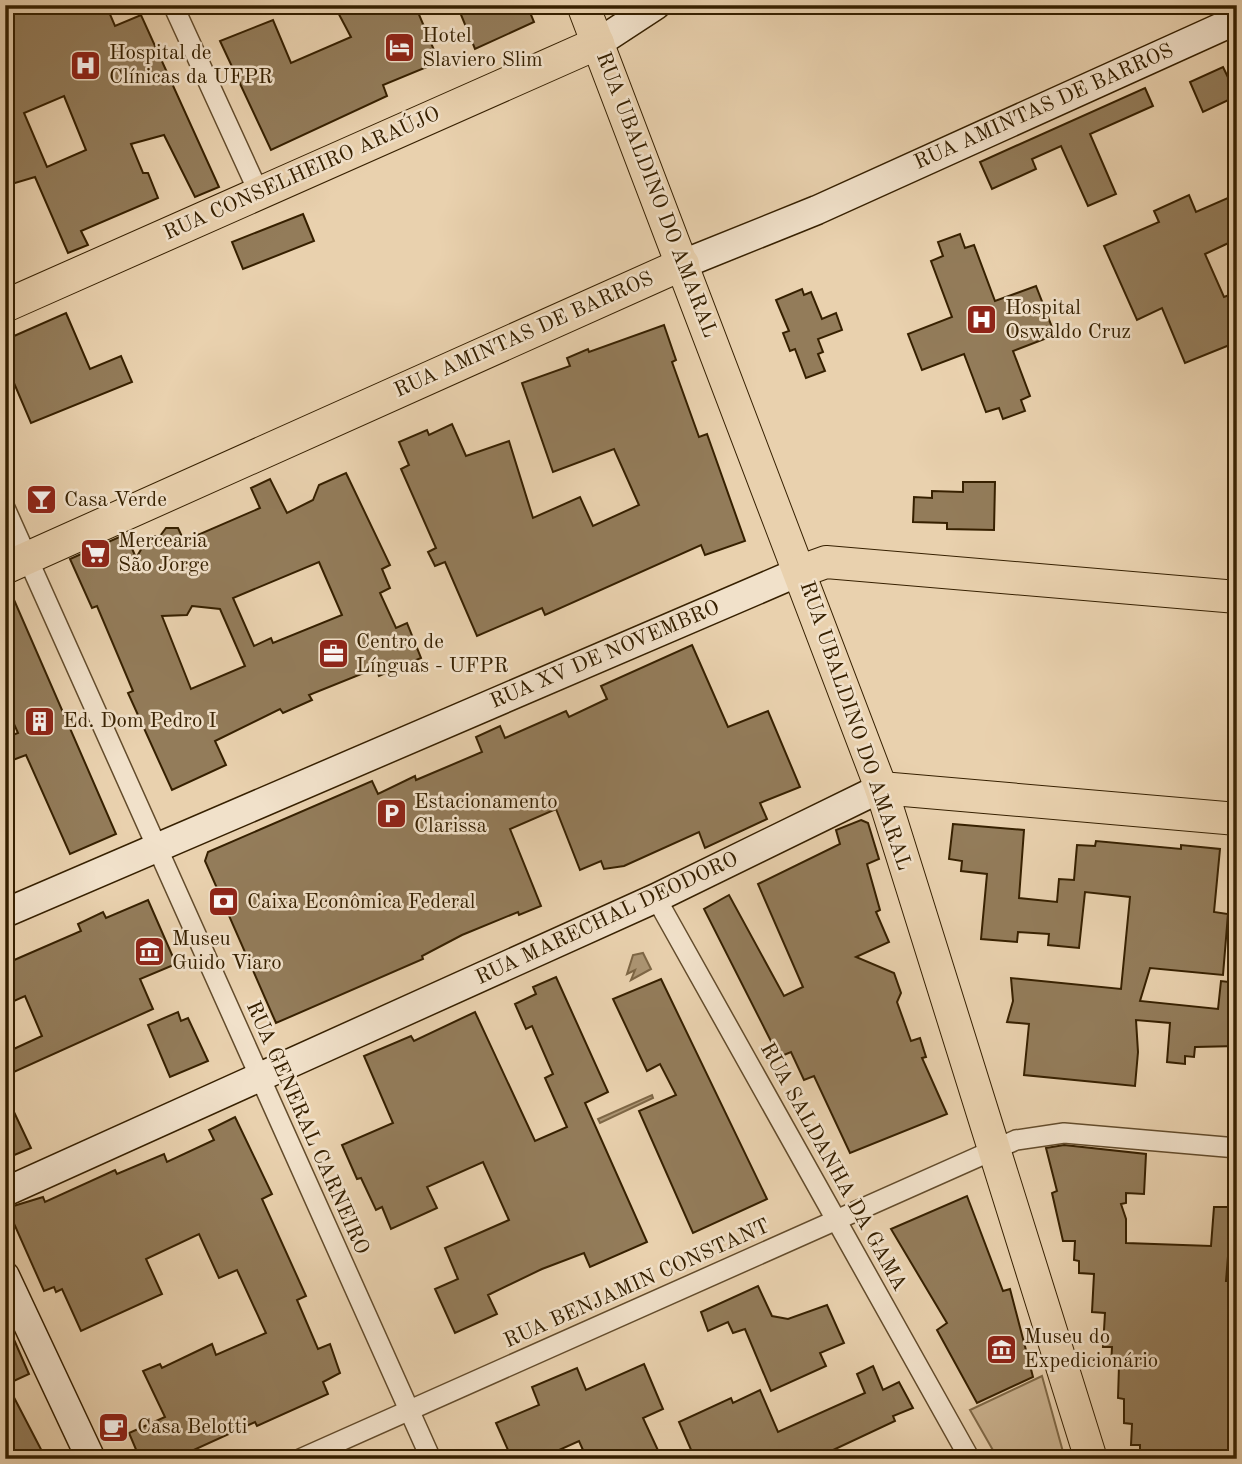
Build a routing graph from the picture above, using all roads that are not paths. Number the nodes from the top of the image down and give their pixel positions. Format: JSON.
{"nodes":[{"id":1,"x":173,"y":5,"type":"edge"},
{"id":2,"x":583,"y":5,"type":"edge"},
{"id":3,"x":656,"y":5,"type":"edge"},
{"id":4,"x":1237,"y":20,"type":"edge"},
{"id":5,"x":598,"y":43,"type":"junction"},
{"id":6,"x":259,"y":194,"type":"junction"},
{"id":7,"x":682,"y":264,"type":"junction"},
{"id":8,"x":5,"y":306,"type":"edge"},
{"id":9,"x":5,"y":508,"type":"edge"},
{"id":10,"x":17,"y":563,"type":"edge"},
{"id":11,"x":800,"y":571,"type":"junction"},
{"id":12,"x":1237,"y":597,"type":"edge"},
{"id":13,"x":881,"y":788,"type":"junction"},
{"id":14,"x":1237,"y":820,"type":"edge"},
{"id":15,"x":156,"y":848,"type":"junction"},
{"id":16,"x":656,"y":898,"type":"junction"},
{"id":17,"x":5,"y":913,"type":"edge"},
{"id":18,"x":259,"y":1077,"type":"junction"},
{"id":19,"x":1237,"y":1148,"type":"edge"},
{"id":20,"x":992,"y":1150,"type":"junction"},
{"id":21,"x":5,"y":1192,"type":"edge"},
{"id":22,"x":836,"y":1220,"type":"junction"},
{"id":23,"x":5,"y":1276,"type":"edge"},
{"id":24,"x":409,"y":1410,"type":"junction"},
{"id":25,"x":91,"y":1459,"type":"edge"},
{"id":26,"x":300,"y":1459,"type":"edge"},
{"id":27,"x":431,"y":1459,"type":"edge"},
{"id":28,"x":970,"y":1459,"type":"edge"},
{"id":29,"x":1091,"y":1459,"type":"edge"}],
"edges":[{"from":1,"to":6,"type":"street"},
{"from":2,"to":5,"type":"main road","name":"RUA UBALDINO DO AMARAL"},
{"from":3,"to":5,"type":"main road"},
{"from":4,"to":7,"type":"main road","name":"RUA AMINTAS DE BARROS"},
{"from":5,"to":6,"type":"main road","name":"RUA CONSELHEIRO ARAÚJO"},
{"from":5,"to":7,"type":"main road","name":"RUA UBALDINO DO AMARAL"},
{"from":6,"to":8,"type":"main road","name":"RUA CONSELHEIRO ARAÚJO"},
{"from":7,"to":10,"type":"main road","name":"RUA AMINTAS DE BARROS"},
{"from":7,"to":11,"type":"main road","name":"RUA UBALDINO DO AMARAL"},
{"from":9,"to":10,"type":"street","name":"RUA GENERAL CARNEIRO"},
{"from":10,"to":15,"type":"street","name":"RUA GENERAL CARNEIRO"},
{"from":11,"to":12,"type":"main road","name":"RUA XV DE NOVEMBRO"},
{"from":11,"to":13,"type":"main road","name":"RUA UBALDINO DO AMARAL"},
{"from":11,"to":15,"type":"main road","name":"RUA XV DE NOVEMBRO"},
{"from":13,"to":14,"type":"main road"},
{"from":13,"to":16,"type":"main road","name":"RUA MARECHAL DEODORO"},
{"from":13,"to":20,"type":"main road","name":"RUA UBALDINO DO AMARAL"},
{"from":15,"to":17,"type":"main road","name":"RUA XV DE NOVEMBRO"},
{"from":15,"to":18,"type":"street","name":"RUA GENERAL CARNEIRO"},
{"from":16,"to":18,"type":"main road","name":"RUA MARECHAL DEODORO"},
{"from":16,"to":22,"type":"street","name":"RUA SALDANHA DA GAMA"},
{"from":18,"to":21,"type":"main road","name":"RUA MARECHAL DEODORO"},
{"from":18,"to":24,"type":"street","name":"RUA GENERAL CARNEIRO"},
{"from":19,"to":20,"type":"street","name":"RUA BENJAMIN CONSTANT"},
{"from":20,"to":22,"type":"street","name":"RUA BENJAMIN CONSTANT"},
{"from":20,"to":29,"type":"main road","name":"RUA UBALDINO DO AMARAL"},
{"from":22,"to":24,"type":"street","name":"RUA BENJAMIN CONSTANT"},
{"from":22,"to":28,"type":"street","name":"RUA SALDANHA DA GAMA"},
{"from":23,"to":25,"type":"main road"},
{"from":24,"to":26,"type":"street","name":"RUA BENJAMIN CONSTANT"},
{"from":24,"to":27,"type":"street","name":"RUA GENERAL CARNEIRO"}]}
